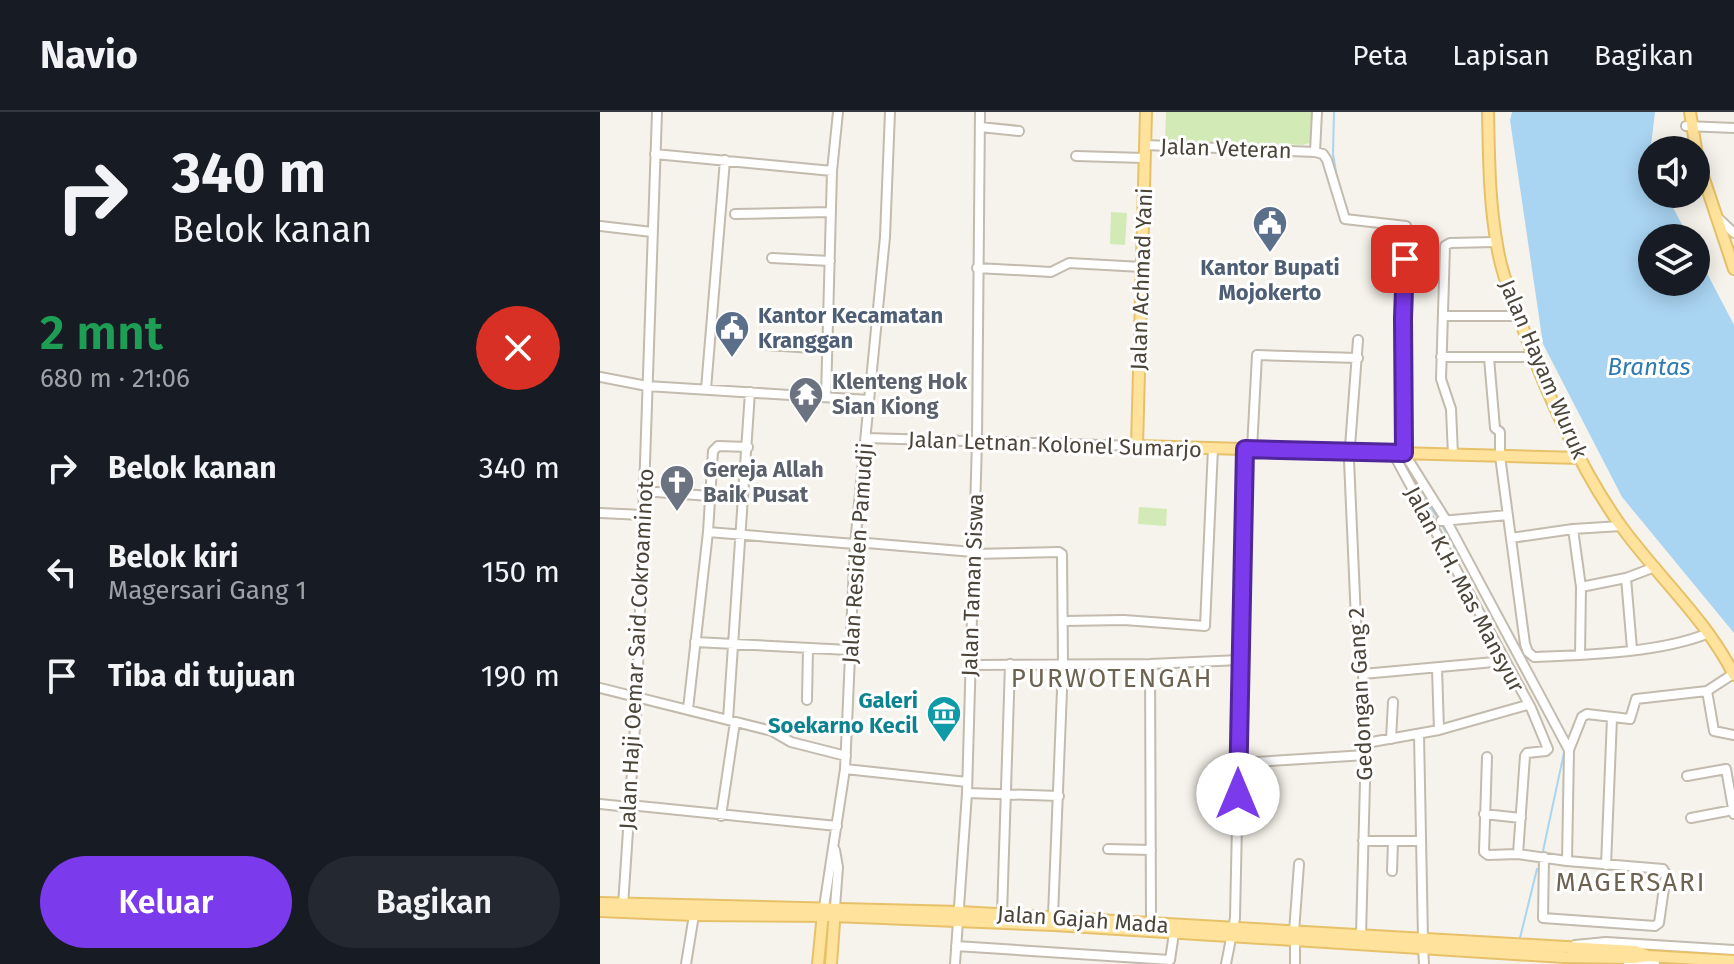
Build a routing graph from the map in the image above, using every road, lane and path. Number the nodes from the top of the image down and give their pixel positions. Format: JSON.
{"nodes":[{"id":1,"x":657,"y":112,"type":"edge"},
{"id":2,"x":838,"y":112,"type":"edge"},
{"id":3,"x":890,"y":112,"type":"edge"},
{"id":4,"x":980,"y":112,"type":"edge"},
{"id":5,"x":1146,"y":112,"type":"edge"},
{"id":6,"x":1317,"y":112,"type":"edge"},
{"id":7,"x":1488,"y":112,"type":"edge"},
{"id":8,"x":1684,"y":112,"type":"edge"},
{"id":9,"x":1690,"y":112,"type":"edge"},
{"id":10,"x":1689,"y":126,"type":"junction"},
{"id":11,"x":980,"y":127,"type":"junction"},
{"id":12,"x":1734,"y":128,"type":"edge"},
{"id":13,"x":1019,"y":131,"type":"dead end"},
{"id":14,"x":1690,"y":136,"type":"edge"},
{"id":15,"x":1691,"y":136,"type":"edge"},
{"id":16,"x":1145,"y":145,"type":"junction"},
{"id":17,"x":1319,"y":153,"type":"junction"},
{"id":18,"x":655,"y":154,"type":"junction"},
{"id":19,"x":1076,"y":156,"type":"dead end"},
{"id":20,"x":1144,"y":158,"type":"junction"},
{"id":21,"x":725,"y":160,"type":"junction"},
{"id":22,"x":832,"y":171,"type":"junction"},
{"id":23,"x":1710,"y":198,"type":"edge"},
{"id":24,"x":830,"y":212,"type":"junction"},
{"id":25,"x":735,"y":214,"type":"dead end"},
{"id":26,"x":1716,"y":216,"type":"junction"},
{"id":27,"x":600,"y":226,"type":"edge"},
{"id":28,"x":652,"y":232,"type":"junction"},
{"id":29,"x":1734,"y":233,"type":"edge"},
{"id":30,"x":1493,"y":242,"type":"junction"},
{"id":31,"x":772,"y":258,"type":"dead end"},
{"id":32,"x":830,"y":261,"type":"junction"},
{"id":33,"x":1142,"y":267,"type":"junction"},
{"id":34,"x":977,"y":268,"type":"junction"},
{"id":35,"x":1734,"y":269,"type":"edge"},
{"id":36,"x":1443,"y":316,"type":"junction"},
{"id":37,"x":1519,"y":316,"type":"junction"},
{"id":38,"x":1358,"y":340,"type":"dead end"},
{"id":39,"x":767,"y":345,"type":"dead end"},
{"id":40,"x":828,"y":349,"type":"junction"},
{"id":41,"x":1441,"y":357,"type":"junction"},
{"id":42,"x":1534,"y":357,"type":"junction"},
{"id":43,"x":1358,"y":358,"type":"junction"},
{"id":44,"x":1489,"y":358,"type":"junction"},
{"id":45,"x":600,"y":377,"type":"edge"},
{"id":46,"x":647,"y":386,"type":"junction"},
{"id":47,"x":706,"y":389,"type":"junction"},
{"id":48,"x":750,"y":392,"type":"junction"},
{"id":49,"x":826,"y":397,"type":"junction"},
{"id":50,"x":869,"y":400,"type":"junction"},
{"id":51,"x":866,"y":438,"type":"junction"},
{"id":52,"x":977,"y":441,"type":"junction"},
{"id":53,"x":1137,"y":446,"type":"junction"},
{"id":54,"x":748,"y":447,"type":"junction"},
{"id":55,"x":1213,"y":448,"type":"junction"},
{"id":56,"x":1249,"y":449,"type":"junction"},
{"id":57,"x":1400,"y":451,"type":"junction"},
{"id":58,"x":1453,"y":451,"type":"junction"},
{"id":59,"x":1351,"y":452,"type":"junction"},
{"id":60,"x":1500,"y":456,"type":"junction"},
{"id":61,"x":1580,"y":458,"type":"junction"},
{"id":62,"x":643,"y":491,"type":"junction"},
{"id":63,"x":709,"y":496,"type":"junction"},
{"id":64,"x":600,"y":513,"type":"edge"},
{"id":65,"x":643,"y":515,"type":"junction"},
{"id":66,"x":1508,"y":515,"type":"junction"},
{"id":67,"x":1439,"y":521,"type":"junction"},
{"id":68,"x":1621,"y":526,"type":"junction"},
{"id":69,"x":1573,"y":529,"type":"junction"},
{"id":70,"x":708,"y":532,"type":"junction"},
{"id":71,"x":740,"y":535,"type":"junction"},
{"id":72,"x":1511,"y":538,"type":"junction"},
{"id":73,"x":855,"y":543,"type":"junction"},
{"id":74,"x":973,"y":553,"type":"junction"},
{"id":75,"x":1655,"y":567,"type":"junction"},
{"id":76,"x":1468,"y":573,"type":"junction"},
{"id":77,"x":1626,"y":578,"type":"junction"},
{"id":78,"x":1581,"y":587,"type":"junction"},
{"id":79,"x":1064,"y":621,"type":"junction"},
{"id":80,"x":1709,"y":633,"type":"junction"},
{"id":81,"x":695,"y":642,"type":"junction"},
{"id":82,"x":734,"y":644,"type":"junction"},
{"id":83,"x":808,"y":649,"type":"junction"},
{"id":84,"x":1632,"y":649,"type":"junction"},
{"id":85,"x":849,"y":650,"type":"junction"},
{"id":86,"x":1580,"y":655,"type":"junction"},
{"id":87,"x":1240,"y":660,"type":"junction"},
{"id":88,"x":1505,"y":661,"type":"junction"},
{"id":89,"x":1010,"y":664,"type":"junction"},
{"id":90,"x":1150,"y":664,"type":"junction"},
{"id":91,"x":970,"y":665,"type":"junction"},
{"id":92,"x":1063,"y":665,"type":"junction"},
{"id":93,"x":1437,"y":668,"type":"junction"},
{"id":94,"x":1363,"y":674,"type":"junction"},
{"id":95,"x":1734,"y":675,"type":"edge"},
{"id":96,"x":600,"y":688,"type":"edge"},
{"id":97,"x":1707,"y":691,"type":"junction"},
{"id":98,"x":637,"y":696,"type":"junction"},
{"id":99,"x":807,"y":700,"type":"dead end"},
{"id":100,"x":1393,"y":702,"type":"dead end"},
{"id":101,"x":1529,"y":707,"type":"junction"},
{"id":102,"x":1547,"y":708,"type":"junction"},
{"id":103,"x":688,"y":709,"type":"junction"},
{"id":104,"x":1612,"y":718,"type":"junction"},
{"id":105,"x":731,"y":721,"type":"junction"},
{"id":106,"x":1439,"y":730,"type":"junction"},
{"id":107,"x":1419,"y":734,"type":"junction"},
{"id":108,"x":1734,"y":735,"type":"edge"},
{"id":109,"x":1391,"y":739,"type":"junction"},
{"id":110,"x":1366,"y":743,"type":"junction"},
{"id":111,"x":1569,"y":750,"type":"junction"},
{"id":112,"x":1366,"y":755,"type":"junction"},
{"id":113,"x":846,"y":756,"type":"junction"},
{"id":114,"x":1487,"y":757,"type":"dead end"},
{"id":115,"x":1239,"y":763,"type":"junction"},
{"id":116,"x":845,"y":769,"type":"junction"},
{"id":117,"x":1687,"y":776,"type":"dead end"},
{"id":118,"x":967,"y":782,"type":"junction"},
{"id":119,"x":967,"y":793,"type":"junction"},
{"id":120,"x":1006,"y":794,"type":"junction"},
{"id":121,"x":1059,"y":796,"type":"junction"},
{"id":122,"x":600,"y":804,"type":"edge"},
{"id":123,"x":629,"y":806,"type":"junction"},
{"id":124,"x":1734,"y":812,"type":"edge"},
{"id":125,"x":1484,"y":814,"type":"junction"},
{"id":126,"x":721,"y":816,"type":"junction"},
{"id":127,"x":1521,"y":818,"type":"junction"},
{"id":128,"x":1691,"y":818,"type":"dead end"},
{"id":129,"x":837,"y":826,"type":"junction"},
{"id":130,"x":1363,"y":841,"type":"junction"},
{"id":131,"x":1393,"y":841,"type":"junction"},
{"id":132,"x":1421,"y":841,"type":"junction"},
{"id":133,"x":1108,"y":849,"type":"dead end"},
{"id":134,"x":1151,"y":850,"type":"junction"},
{"id":135,"x":1518,"y":854,"type":"junction"},
{"id":136,"x":1544,"y":857,"type":"junction"},
{"id":137,"x":1567,"y":861,"type":"junction"},
{"id":138,"x":1299,"y":864,"type":"dead end"},
{"id":139,"x":1606,"y":865,"type":"junction"},
{"id":140,"x":1392,"y":871,"type":"dead end"},
{"id":141,"x":600,"y":903,"type":"edge"},
{"id":142,"x":623,"y":907,"type":"junction"},
{"id":143,"x":600,"y":911,"type":"edge"},
{"id":144,"x":829,"y":911,"type":"junction"},
{"id":145,"x":1002,"y":914,"type":"junction"},
{"id":146,"x":694,"y":915,"type":"junction"},
{"id":147,"x":959,"y":916,"type":"junction"},
{"id":148,"x":1053,"y":916,"type":"junction"},
{"id":149,"x":1608,"y":922,"type":"junction"},
{"id":150,"x":1151,"y":924,"type":"junction"},
{"id":151,"x":1232,"y":932,"type":"junction"},
{"id":152,"x":1174,"y":933,"type":"junction"},
{"id":153,"x":1295,"y":933,"type":"junction"},
{"id":154,"x":1361,"y":936,"type":"junction"},
{"id":155,"x":1606,"y":942,"type":"junction"},
{"id":156,"x":1423,"y":944,"type":"junction"},
{"id":157,"x":956,"y":946,"type":"junction"},
{"id":158,"x":1734,"y":950,"type":"edge"},
{"id":159,"x":1565,"y":952,"type":"junction"},
{"id":160,"x":1516,"y":959,"type":"edge"},
{"id":161,"x":1655,"y":959,"type":"edge"},
{"id":162,"x":1544,"y":960,"type":"edge"},
{"id":163,"x":1585,"y":961,"type":"edge"},
{"id":164,"x":1734,"y":961,"type":"edge"},
{"id":165,"x":686,"y":964,"type":"edge"},
{"id":166,"x":818,"y":964,"type":"edge"},
{"id":167,"x":831,"y":964,"type":"edge"},
{"id":168,"x":955,"y":964,"type":"edge"},
{"id":169,"x":1226,"y":964,"type":"edge"},
{"id":170,"x":1295,"y":964,"type":"edge"},
{"id":171,"x":1424,"y":964,"type":"edge"},
{"id":172,"x":1636,"y":964,"type":"edge"}],
"edges":[{"from":1,"to":18,"type":"street","name":"Jalan Haji Oemar Said Cokroaminoto"},
{"from":2,"to":22,"type":"street"},
{"from":3,"to":50,"type":"street","name":"Jalan Residen Pamudji"},
{"from":4,"to":11,"type":"street","name":"Jalan Taman Siswa"},
{"from":5,"to":16,"type":"main road","name":"Jalan Achmad Yani"},
{"from":6,"to":17,"type":"street","name":"Jalan Veteran"},
{"from":7,"to":30,"type":"main road","name":"Jalan Hayam Wuruk"},
{"from":8,"to":10,"type":"main road"},
{"from":9,"to":10,"type":"main road"},
{"from":10,"to":12,"type":"street"},
{"from":10,"to":14,"type":"main road"},
{"from":10,"to":15,"type":"main road"},
{"from":11,"to":13,"type":"street"},
{"from":11,"to":34,"type":"street","name":"Jalan Taman Siswa"},
{"from":16,"to":17,"type":"street","name":"Jalan Veteran"},
{"from":16,"to":20,"type":"main road","name":"Jalan Achmad Yani"},
{"from":17,"to":57,"type":"street"},
{"from":18,"to":21,"type":"street"},
{"from":18,"to":28,"type":"street","name":"Jalan Haji Oemar Said Cokroaminoto"},
{"from":19,"to":20,"type":"street"},
{"from":20,"to":33,"type":"main road","name":"Jalan Achmad Yani"},
{"from":21,"to":22,"type":"street"},
{"from":21,"to":47,"type":"street"},
{"from":22,"to":24,"type":"street"},
{"from":23,"to":26,"type":"main road"},
{"from":24,"to":25,"type":"street"},
{"from":24,"to":32,"type":"street"},
{"from":26,"to":29,"type":"street"},
{"from":26,"to":35,"type":"main road"},
{"from":27,"to":28,"type":"street"},
{"from":28,"to":46,"type":"street","name":"Jalan Haji Oemar Said Cokroaminoto"},
{"from":30,"to":36,"type":"street"},
{"from":30,"to":37,"type":"main road","name":"Jalan Hayam Wuruk"},
{"from":31,"to":32,"type":"street"},
{"from":32,"to":40,"type":"street"},
{"from":33,"to":34,"type":"street"},
{"from":33,"to":53,"type":"main road","name":"Jalan Achmad Yani"},
{"from":34,"to":52,"type":"street","name":"Jalan Taman Siswa"},
{"from":36,"to":37,"type":"street"},
{"from":36,"to":41,"type":"street"},
{"from":37,"to":42,"type":"main road","name":"Jalan Hayam Wuruk"},
{"from":38,"to":43,"type":"street","name":"Gedongan Gang 2"},
{"from":39,"to":40,"type":"street"},
{"from":40,"to":49,"type":"street"},
{"from":41,"to":44,"type":"street"},
{"from":41,"to":58,"type":"street"},
{"from":42,"to":44,"type":"street"},
{"from":42,"to":61,"type":"main road","name":"Jalan Hayam Wuruk"},
{"from":43,"to":56,"type":"street"},
{"from":43,"to":59,"type":"street","name":"Gedongan Gang 2"},
{"from":44,"to":60,"type":"street"},
{"from":45,"to":46,"type":"street"},
{"from":46,"to":47,"type":"street"},
{"from":46,"to":62,"type":"street","name":"Jalan Haji Oemar Said Cokroaminoto"},
{"from":47,"to":48,"type":"street"},
{"from":48,"to":49,"type":"street"},
{"from":48,"to":54,"type":"street"},
{"from":49,"to":50,"type":"street"},
{"from":50,"to":51,"type":"street","name":"Jalan Residen Pamudji"},
{"from":51,"to":52,"type":"street","name":"Jalan Letnan Kolonel Sumarjo"},
{"from":51,"to":73,"type":"street","name":"Jalan Residen Pamudji"},
{"from":52,"to":53,"type":"street","name":"Jalan Letnan Kolonel Sumarjo"},
{"from":52,"to":74,"type":"street","name":"Jalan Taman Siswa"},
{"from":53,"to":55,"type":"main road","name":"Jalan Letnan Kolonel Sumarjo"},
{"from":54,"to":63,"type":"street"},
{"from":54,"to":71,"type":"street"},
{"from":55,"to":56,"type":"main road","name":"Jalan Letnan Kolonel Sumarjo"},
{"from":55,"to":79,"type":"street"},
{"from":56,"to":59,"type":"main road","name":"Jalan Letnan Kolonel Sumarjo"},
{"from":56,"to":87,"type":"street"},
{"from":57,"to":58,"type":"main road","name":"Jalan Letnan Kolonel Sumarjo"},
{"from":57,"to":59,"type":"main road","name":"Jalan Letnan Kolonel Sumarjo"},
{"from":57,"to":67,"type":"street"},
{"from":57,"to":67,"type":"street","name":"Jalan K.H. Mas Mansyur"},
{"from":58,"to":60,"type":"main road","name":"Jalan Letnan Kolonel Sumarjo"},
{"from":59,"to":94,"type":"street","name":"Gedongan Gang 2"},
{"from":60,"to":61,"type":"main road","name":"Jalan Letnan Kolonel Sumarjo"},
{"from":60,"to":66,"type":"street"},
{"from":61,"to":68,"type":"main road","name":"Jalan Hayam Wuruk"},
{"from":62,"to":63,"type":"street"},
{"from":62,"to":65,"type":"street","name":"Jalan Haji Oemar Said Cokroaminoto"},
{"from":63,"to":70,"type":"street"},
{"from":64,"to":65,"type":"street"},
{"from":65,"to":98,"type":"street","name":"Jalan Haji Oemar Said Cokroaminoto"},
{"from":66,"to":67,"type":"street"},
{"from":66,"to":72,"type":"street"},
{"from":67,"to":76,"type":"street","name":"Jalan K.H. Mas Mansyur"},
{"from":67,"to":76,"type":"street"},
{"from":68,"to":69,"type":"street"},
{"from":68,"to":75,"type":"main road","name":"Jalan Hayam Wuruk"},
{"from":69,"to":72,"type":"street"},
{"from":69,"to":78,"type":"street"},
{"from":70,"to":71,"type":"street"},
{"from":70,"to":81,"type":"street"},
{"from":71,"to":73,"type":"street"},
{"from":71,"to":82,"type":"street"},
{"from":72,"to":86,"type":"street"},
{"from":73,"to":74,"type":"street"},
{"from":73,"to":85,"type":"street","name":"Jalan Residen Pamudji"},
{"from":74,"to":79,"type":"street"},
{"from":74,"to":91,"type":"street","name":"Jalan Taman Siswa"},
{"from":75,"to":77,"type":"street"},
{"from":75,"to":80,"type":"main road","name":"Jalan Hayam Wuruk"},
{"from":76,"to":88,"type":"street","name":"Jalan K.H. Mas Mansyur"},
{"from":76,"to":102,"type":"street"},
{"from":77,"to":78,"type":"street"},
{"from":77,"to":84,"type":"street"},
{"from":78,"to":86,"type":"street"},
{"from":79,"to":92,"type":"street"},
{"from":80,"to":84,"type":"street"},
{"from":80,"to":95,"type":"main road","name":"Jalan Hayam Wuruk"},
{"from":81,"to":82,"type":"street"},
{"from":81,"to":103,"type":"street"},
{"from":82,"to":83,"type":"street"},
{"from":82,"to":105,"type":"street"},
{"from":83,"to":85,"type":"street"},
{"from":83,"to":99,"type":"street"},
{"from":84,"to":86,"type":"street"},
{"from":85,"to":113,"type":"street","name":"Jalan Residen Pamudji"},
{"from":87,"to":90,"type":"street"},
{"from":87,"to":115,"type":"street"},
{"from":88,"to":93,"type":"street"},
{"from":88,"to":101,"type":"street","name":"Jalan K.H. Mas Mansyur"},
{"from":89,"to":91,"type":"street"},
{"from":89,"to":92,"type":"street"},
{"from":89,"to":120,"type":"street"},
{"from":90,"to":92,"type":"street"},
{"from":90,"to":134,"type":"street"},
{"from":91,"to":118,"type":"street","name":"Jalan Taman Siswa"},
{"from":92,"to":121,"type":"street"},
{"from":93,"to":94,"type":"street"},
{"from":93,"to":106,"type":"street"},
{"from":94,"to":110,"type":"street","name":"Gedongan Gang 2"},
{"from":95,"to":97,"type":"street"},
{"from":96,"to":98,"type":"street"},
{"from":97,"to":104,"type":"street"},
{"from":97,"to":108,"type":"street"},
{"from":98,"to":103,"type":"street"},
{"from":98,"to":123,"type":"street","name":"Jalan Haji Oemar Said Cokroaminoto"},
{"from":100,"to":109,"type":"street"},
{"from":101,"to":102,"type":"street"},
{"from":101,"to":106,"type":"street","name":"Jalan K.H. Mas Mansyur"},
{"from":101,"to":127,"type":"street"},
{"from":102,"to":111,"type":"street"},
{"from":103,"to":105,"type":"street"},
{"from":104,"to":111,"type":"street"},
{"from":104,"to":139,"type":"street"},
{"from":105,"to":113,"type":"street"},
{"from":105,"to":126,"type":"street"},
{"from":106,"to":107,"type":"street","name":"Jalan K.H. Mas Mansyur"},
{"from":107,"to":109,"type":"street","name":"Jalan K.H. Mas Mansyur"},
{"from":107,"to":132,"type":"street"},
{"from":109,"to":110,"type":"street","name":"Jalan K.H. Mas Mansyur"},
{"from":110,"to":112,"type":"street","name":"Gedongan Gang 2"},
{"from":111,"to":137,"type":"street"},
{"from":112,"to":115,"type":"street"},
{"from":112,"to":130,"type":"street","name":"Gedongan Gang 2"},
{"from":113,"to":116,"type":"street","name":"Jalan Residen Pamudji"},
{"from":114,"to":125,"type":"street"},
{"from":115,"to":151,"type":"street"},
{"from":116,"to":118,"type":"street"},
{"from":116,"to":129,"type":"street","name":"Jalan Residen Pamudji"},
{"from":117,"to":124,"type":"street"},
{"from":118,"to":119,"type":"street","name":"Jalan Taman Siswa"},
{"from":119,"to":120,"type":"street"},
{"from":119,"to":147,"type":"street","name":"Jalan Taman Siswa"},
{"from":120,"to":121,"type":"street"},
{"from":120,"to":145,"type":"street"},
{"from":121,"to":148,"type":"street"},
{"from":122,"to":123,"type":"street"},
{"from":123,"to":126,"type":"street"},
{"from":123,"to":142,"type":"street","name":"Jalan Haji Oemar Said Cokroaminoto"},
{"from":124,"to":128,"type":"street"},
{"from":125,"to":127,"type":"street"},
{"from":125,"to":135,"type":"street"},
{"from":126,"to":129,"type":"street"},
{"from":127,"to":135,"type":"street"},
{"from":129,"to":144,"type":"street","name":"Jalan Residen Pamudji"},
{"from":130,"to":131,"type":"street"},
{"from":130,"to":154,"type":"street","name":"Gedongan Gang 2"},
{"from":131,"to":132,"type":"street"},
{"from":131,"to":140,"type":"street"},
{"from":132,"to":156,"type":"street"},
{"from":133,"to":134,"type":"street"},
{"from":134,"to":150,"type":"street"},
{"from":135,"to":136,"type":"street"},
{"from":136,"to":137,"type":"street"},
{"from":136,"to":149,"type":"street"},
{"from":137,"to":139,"type":"street"},
{"from":138,"to":153,"type":"street"},
{"from":139,"to":149,"type":"street"},
{"from":141,"to":142,"type":"main road","name":"Jalan Gajah Mada"},
{"from":142,"to":143,"type":"main road","name":"Jalan Gajah Mada"},
{"from":142,"to":144,"type":"main road","name":"Jalan Gajah Mada"},
{"from":142,"to":146,"type":"main road","name":"Jalan Gajah Mada"},
{"from":144,"to":146,"type":"main road","name":"Jalan Gajah Mada"},
{"from":144,"to":147,"type":"main road","name":"Jalan Gajah Mada"},
{"from":144,"to":166,"type":"main road"},
{"from":144,"to":167,"type":"main road"},
{"from":145,"to":147,"type":"main road","name":"Jalan Gajah Mada"},
{"from":145,"to":148,"type":"main road","name":"Jalan Gajah Mada"},
{"from":146,"to":165,"type":"street"},
{"from":147,"to":152,"type":"main road","name":"Jalan Gajah Mada"},
{"from":147,"to":157,"type":"street","name":"Jalan Taman Siswa"},
{"from":148,"to":150,"type":"main road","name":"Jalan Gajah Mada"},
{"from":149,"to":155,"type":"street"},
{"from":150,"to":151,"type":"main road","name":"Jalan Gajah Mada"},
{"from":151,"to":152,"type":"main road","name":"Jalan Gajah Mada"},
{"from":151,"to":153,"type":"main road","name":"Jalan Gajah Mada"},
{"from":151,"to":169,"type":"street"},
{"from":152,"to":157,"type":"street"},
{"from":153,"to":154,"type":"main road","name":"Jalan Gajah Mada"},
{"from":153,"to":156,"type":"main road","name":"Jalan Gajah Mada"},
{"from":153,"to":170,"type":"street"},
{"from":154,"to":156,"type":"main road","name":"Jalan Gajah Mada"},
{"from":155,"to":158,"type":"street","name":"Jalan Gajah Mada"},
{"from":155,"to":159,"type":"street","name":"Jalan Gajah Mada"},
{"from":156,"to":159,"type":"main road","name":"Jalan Gajah Mada"},
{"from":156,"to":160,"type":"main road","name":"Jalan Gajah Mada"},
{"from":156,"to":171,"type":"street"},
{"from":157,"to":168,"type":"street","name":"Jalan Taman Siswa"},
{"from":159,"to":161,"type":"main road","name":"Jalan Gajah Mada"},
{"from":159,"to":162,"type":"main road","name":"Jalan Gajah Mada"},
{"from":159,"to":163,"type":"street","name":"Jalan Gajah Mada"},
{"from":160,"to":162,"type":"main road","name":"Jalan Gajah Mada"},
{"from":161,"to":164,"type":"main road"},
{"from":161,"to":172,"type":"street","name":"Jalan Gajah Mada"},
{"from":163,"to":172,"type":"street","name":"Jalan Gajah Mada"}]}
